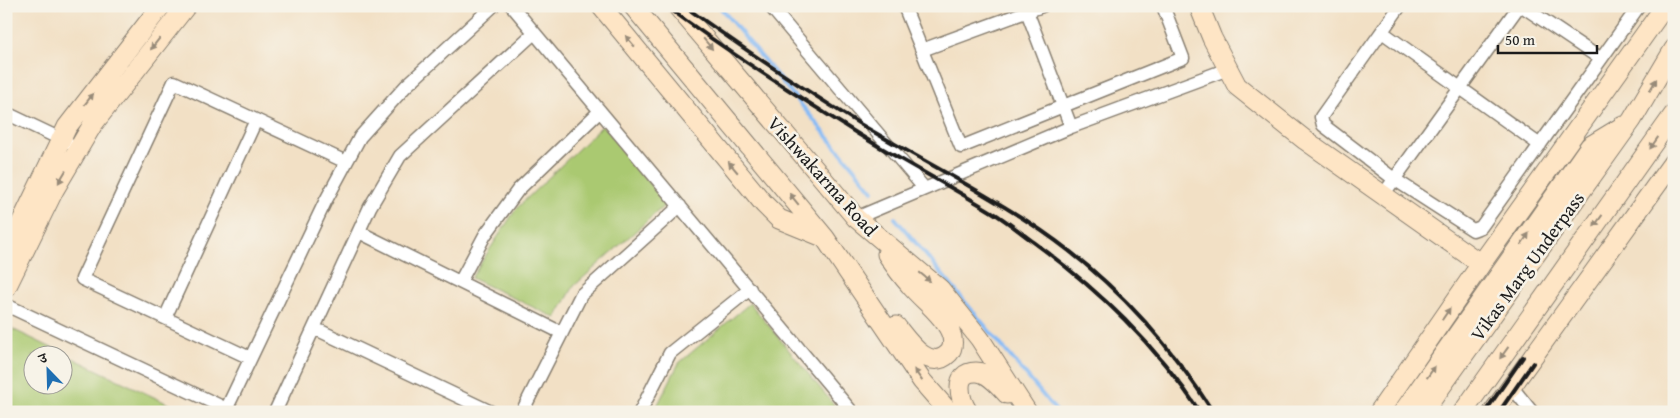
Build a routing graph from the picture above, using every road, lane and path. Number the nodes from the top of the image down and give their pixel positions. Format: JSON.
{"nodes":[{"id":1,"x":161,"y":6,"type":"edge"},
{"id":2,"x":186,"y":6,"type":"edge"},
{"id":3,"x":493,"y":6,"type":"edge"},
{"id":4,"x":512,"y":6,"type":"edge"},
{"id":5,"x":601,"y":6,"type":"edge"},
{"id":6,"x":633,"y":6,"type":"edge"},
{"id":7,"x":677,"y":6,"type":"edge"},
{"id":8,"x":770,"y":6,"type":"edge"},
{"id":9,"x":904,"y":6,"type":"edge"},
{"id":10,"x":1042,"y":6,"type":"edge"},
{"id":11,"x":1163,"y":6,"type":"edge"},
{"id":12,"x":1199,"y":6,"type":"edge"},
{"id":13,"x":1400,"y":6,"type":"edge"},
{"id":14,"x":1521,"y":6,"type":"edge"},
{"id":15,"x":1639,"y":6,"type":"edge"},
{"id":16,"x":1665,"y":6,"type":"edge"},
{"id":17,"x":1026,"y":9,"type":"edge"},
{"id":18,"x":534,"y":32,"type":"junction"},
{"id":19,"x":1382,"y":32,"type":"junction"},
{"id":20,"x":1674,"y":49,"type":"edge"},
{"id":21,"x":922,"y":50,"type":"junction"},
{"id":22,"x":1601,"y":60,"type":"junction"},
{"id":23,"x":1228,"y":68,"type":"junction"},
{"id":24,"x":1460,"y":88,"type":"junction"},
{"id":25,"x":1064,"y":106,"type":"junction"},
{"id":26,"x":600,"y":111,"type":"junction"},
{"id":27,"x":6,"y":113,"type":"edge"},
{"id":28,"x":1674,"y":114,"type":"edge"},
{"id":29,"x":256,"y":120,"type":"junction"},
{"id":30,"x":1632,"y":120,"type":"junction"},
{"id":31,"x":1071,"y":127,"type":"junction"},
{"id":32,"x":62,"y":140,"type":"junction"},
{"id":33,"x":1540,"y":145,"type":"junction"},
{"id":34,"x":79,"y":148,"type":"junction"},
{"id":35,"x":346,"y":162,"type":"junction"},
{"id":36,"x":1674,"y":162,"type":"edge"},
{"id":37,"x":1634,"y":172,"type":"junction"},
{"id":38,"x":1394,"y":179,"type":"junction"},
{"id":39,"x":1656,"y":187,"type":"junction"},
{"id":40,"x":924,"y":188,"type":"junction"},
{"id":41,"x":1383,"y":195,"type":"junction"},
{"id":42,"x":680,"y":206,"type":"junction"},
{"id":43,"x":863,"y":225,"type":"junction"},
{"id":44,"x":359,"y":232,"type":"junction"},
{"id":45,"x":825,"y":238,"type":"junction"},
{"id":46,"x":6,"y":254,"type":"edge"},
{"id":47,"x":1481,"y":264,"type":"junction"},
{"id":48,"x":460,"y":282,"type":"junction"},
{"id":49,"x":6,"y":288,"type":"edge"},
{"id":50,"x":750,"y":289,"type":"junction"},
{"id":51,"x":864,"y":299,"type":"junction"},
{"id":52,"x":6,"y":305,"type":"edge"},
{"id":53,"x":165,"y":318,"type":"junction"},
{"id":54,"x":314,"y":328,"type":"junction"},
{"id":55,"x":562,"y":333,"type":"junction"},
{"id":56,"x":250,"y":358,"type":"junction"},
{"id":57,"x":1511,"y":386,"type":"junction"},
{"id":58,"x":1026,"y":410,"type":"edge"},
{"id":59,"x":228,"y":411,"type":"edge"},
{"id":60,"x":275,"y":412,"type":"edge"},
{"id":61,"x":491,"y":412,"type":"edge"},
{"id":62,"x":522,"y":412,"type":"edge"},
{"id":63,"x":640,"y":412,"type":"edge"},
{"id":64,"x":852,"y":412,"type":"edge"},
{"id":65,"x":949,"y":412,"type":"edge"},
{"id":66,"x":968,"y":412,"type":"edge"},
{"id":67,"x":1379,"y":412,"type":"edge"},
{"id":68,"x":1403,"y":412,"type":"edge"},
{"id":69,"x":1423,"y":412,"type":"edge"},
{"id":70,"x":1463,"y":412,"type":"edge"},
{"id":71,"x":1493,"y":412,"type":"edge"},
{"id":72,"x":1532,"y":412,"type":"edge"}],
"edges":[{"from":32,"to":1,"type":"street","one_way":true},
{"from":2,"to":34,"type":"street","one_way":true},
{"from":3,"to":35,"type":"street"},
{"from":4,"to":18,"type":"street"},
{"from":45,"to":5,"type":"street","one_way":true},
{"from":45,"to":6,"type":"street","name":"Vishwakarma Road","one_way":true},
{"from":7,"to":43,"type":"street","name":"Vishwakarma Road","one_way":true},
{"from":8,"to":40,"type":"street"},
{"from":9,"to":21,"type":"street"},
{"from":10,"to":17,"type":"street"},
{"from":11,"to":25,"type":"street"},
{"from":12,"to":23,"type":"street"},
{"from":13,"to":19,"type":"street"},
{"from":14,"to":22,"type":"street"},
{"from":14,"to":24,"type":"street"},
{"from":15,"to":22,"type":"street"},
{"from":16,"to":47,"type":"street"},
{"from":17,"to":21,"type":"street"},
{"from":17,"to":25,"type":"street"},
{"from":18,"to":26,"type":"street"},
{"from":18,"to":44,"type":"street"},
{"from":19,"to":24,"type":"street"},
{"from":19,"to":38,"type":"street"},
{"from":30,"to":20,"type":"street","name":"Vikas Marg Underpass","one_way":true},
{"from":21,"to":25,"type":"street"},
{"from":22,"to":33,"type":"street"},
{"from":23,"to":31,"type":"street"},
{"from":23,"to":41,"type":"street"},
{"from":24,"to":33,"type":"street"},
{"from":24,"to":38,"type":"street"},
{"from":25,"to":31,"type":"street"},
{"from":26,"to":42,"type":"street"},
{"from":26,"to":48,"type":"street"},
{"from":27,"to":32,"type":"street"},
{"from":28,"to":37,"type":"street","name":"Vikas Marg Underpass","one_way":true},
{"from":29,"to":35,"type":"street"},
{"from":29,"to":53,"type":"street"},
{"from":29,"to":53,"type":"street"},
{"from":68,"to":30,"type":"street","one_way":true},
{"from":30,"to":69,"type":"street","name":"Vikas Marg Underpass"},
{"from":31,"to":40,"type":"street"},
{"from":32,"to":34,"type":"street"},
{"from":32,"to":46,"type":"street"},
{"from":33,"to":38,"type":"street"},
{"from":34,"to":49,"type":"street","one_way":true},
{"from":35,"to":56,"type":"street"},
{"from":36,"to":39,"type":"street"},
{"from":37,"to":39,"type":"street"},
{"from":37,"to":70,"type":"street","name":"Vikas Marg Underpass","one_way":true},
{"from":38,"to":41,"type":"street"},
{"from":39,"to":57,"type":"street"},
{"from":40,"to":43,"type":"street"},
{"from":41,"to":47,"type":"street"},
{"from":42,"to":50,"type":"street"},
{"from":42,"to":55,"type":"street"},
{"from":43,"to":51,"type":"street"},
{"from":43,"to":58,"type":"street","name":"Vishwakarma Road","one_way":true},
{"from":44,"to":48,"type":"street"},
{"from":44,"to":54,"type":"street"},
{"from":45,"to":51,"type":"street","name":"Vishwakarma Road"},
{"from":67,"to":47,"type":"street","one_way":true},
{"from":48,"to":55,"type":"street"},
{"from":50,"to":63,"type":"street"},
{"from":50,"to":64,"type":"street"},
{"from":65,"to":51,"type":"street","name":"Vishwakarma Road","one_way":true},
{"from":52,"to":59,"type":"street"},
{"from":53,"to":56,"type":"street"},
{"from":54,"to":60,"type":"street"},
{"from":54,"to":61,"type":"street"},
{"from":55,"to":62,"type":"street"},
{"from":56,"to":59,"type":"street"},
{"from":57,"to":71,"type":"street"},
{"from":57,"to":72,"type":"street"},
{"from":58,"to":66,"type":"street"}]}
